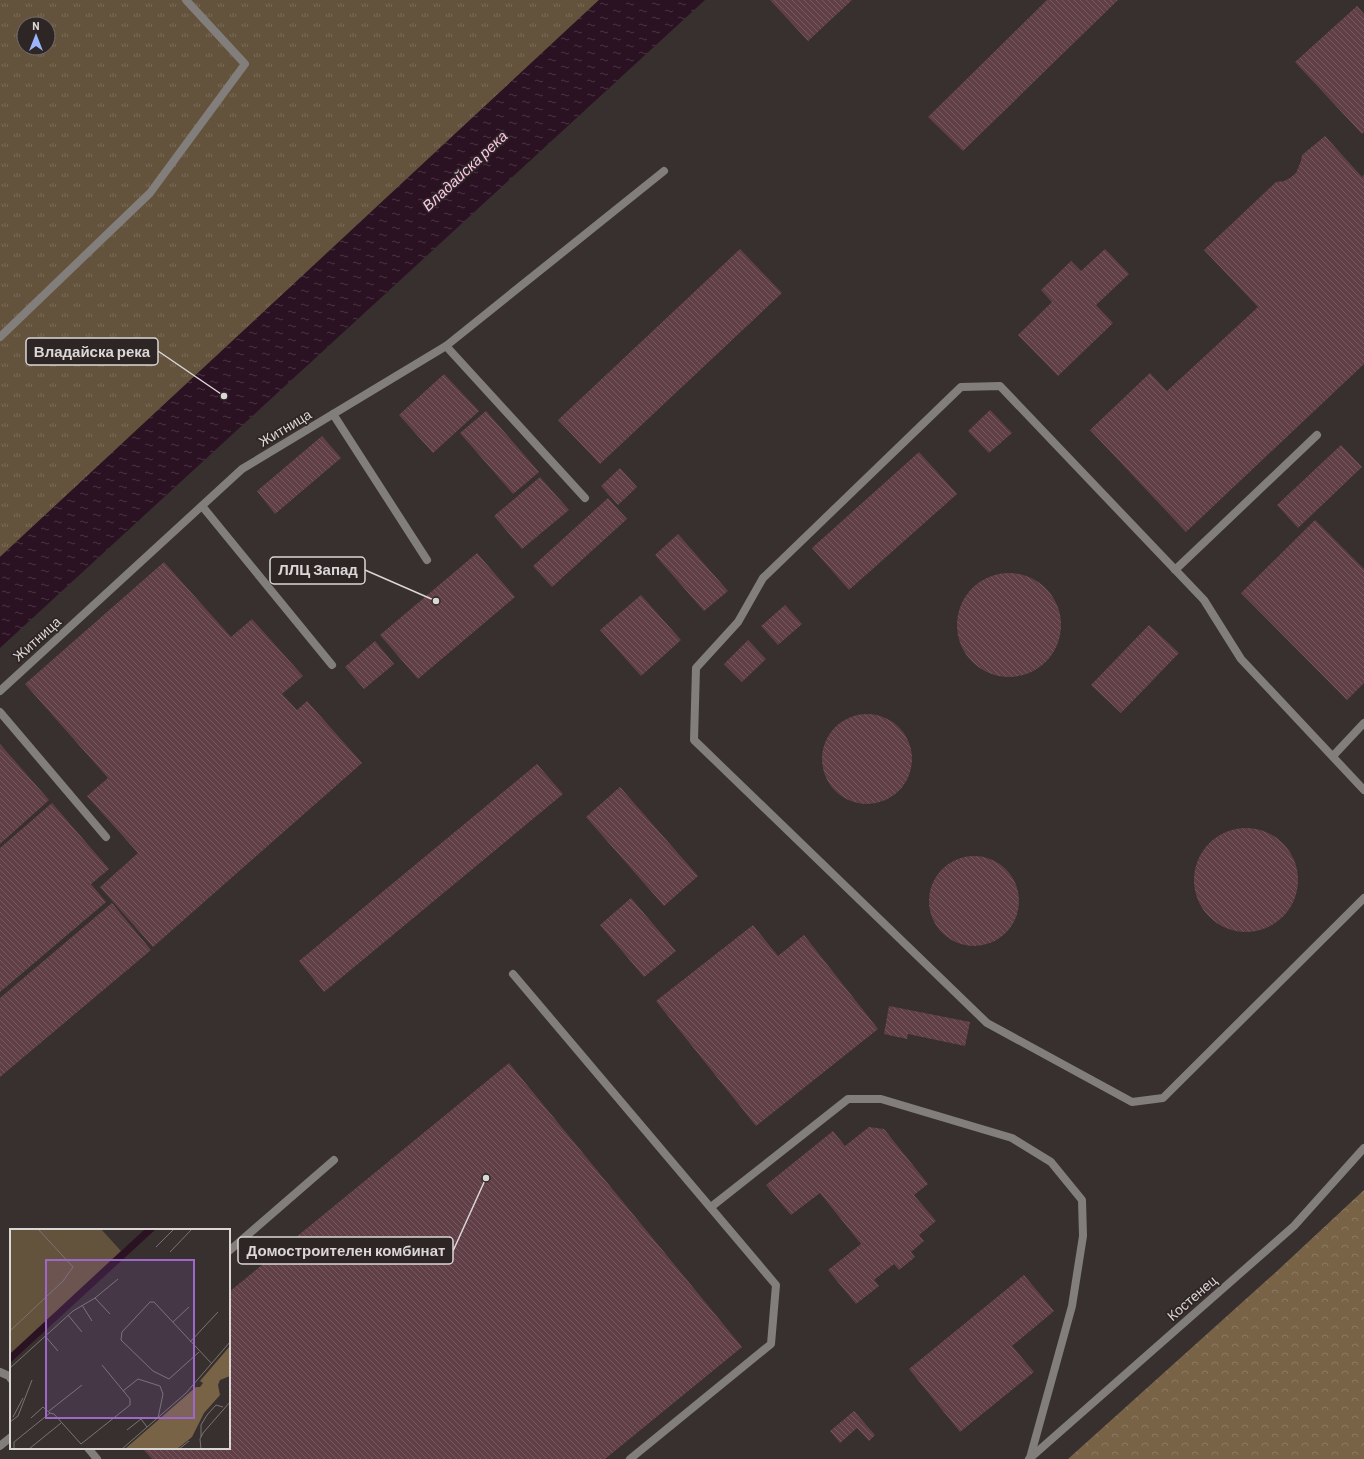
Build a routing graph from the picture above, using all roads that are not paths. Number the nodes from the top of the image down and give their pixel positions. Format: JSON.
{"nodes":[{"id":1,"x":186,"y":0,"type":"edge"},
{"id":2,"x":664,"y":171,"type":"dead end"},
{"id":3,"x":0,"y":337,"type":"edge"},
{"id":4,"x":446,"y":346,"type":"junction"},
{"id":5,"x":333,"y":414,"type":"junction"},
{"id":6,"x":1317,"y":435,"type":"dead end"},
{"id":7,"x":585,"y":498,"type":"dead end"},
{"id":8,"x":202,"y":506,"type":"junction"},
{"id":9,"x":427,"y":560,"type":"dead end"},
{"id":10,"x":1175,"y":570,"type":"junction"},
{"id":11,"x":332,"y":665,"type":"dead end"},
{"id":12,"x":0,"y":691,"type":"edge"},
{"id":13,"x":0,"y":712,"type":"edge"},
{"id":14,"x":1364,"y":723,"type":"edge"},
{"id":15,"x":1333,"y":756,"type":"junction"},
{"id":16,"x":1364,"y":790,"type":"edge"},
{"id":17,"x":106,"y":837,"type":"dead end"},
{"id":18,"x":1364,"y":898,"type":"edge"},
{"id":19,"x":513,"y":974,"type":"dead end"},
{"id":20,"x":1364,"y":1148,"type":"edge"},
{"id":21,"x":334,"y":1160,"type":"dead end"},
{"id":22,"x":710,"y":1207,"type":"junction"},
{"id":23,"x":230,"y":1250,"type":"edge"},
{"id":24,"x":0,"y":1372,"type":"edge"},
{"id":25,"x":10,"y":1378,"type":"edge"},
{"id":26,"x":10,"y":1438,"type":"edge"},
{"id":27,"x":0,"y":1446,"type":"edge"},
{"id":28,"x":89,"y":1449,"type":"edge"},
{"id":29,"x":97,"y":1459,"type":"edge"},
{"id":30,"x":630,"y":1459,"type":"edge"},
{"id":31,"x":1029,"y":1459,"type":"edge"}],
"edges":[{"from":1,"to":3,"type":"street"},
{"from":2,"to":4,"type":"street","name":"Житница"},
{"from":4,"to":5,"type":"street","name":"Житница"},
{"from":4,"to":7,"type":"street"},
{"from":5,"to":8,"type":"street","name":"Житница"},
{"from":5,"to":9,"type":"street"},
{"from":6,"to":10,"type":"street"},
{"from":8,"to":11,"type":"street"},
{"from":8,"to":12,"type":"street","name":"Житница"},
{"from":10,"to":15,"type":"street"},
{"from":10,"to":18,"type":"street"},
{"from":13,"to":17,"type":"street"},
{"from":14,"to":15,"type":"street"},
{"from":15,"to":16,"type":"street"},
{"from":19,"to":22,"type":"street"},
{"from":20,"to":31,"type":"street","name":"Костенец"},
{"from":21,"to":23,"type":"street"},
{"from":22,"to":30,"type":"street"},
{"from":22,"to":31,"type":"street"},
{"from":24,"to":25,"type":"street"},
{"from":26,"to":27,"type":"street"},
{"from":28,"to":29,"type":"street"}]}
